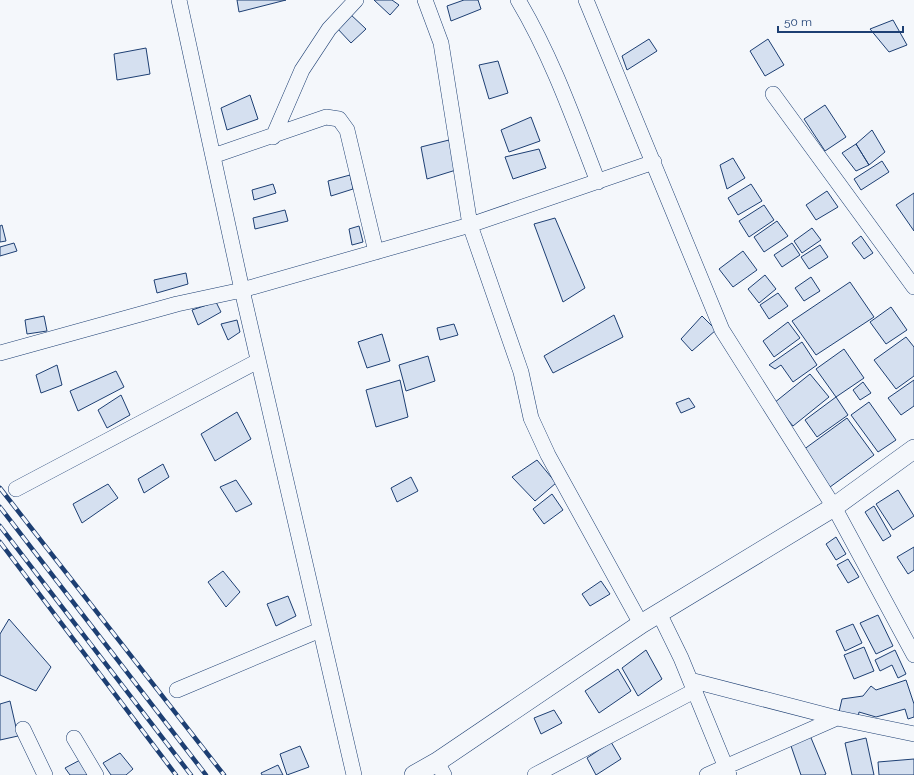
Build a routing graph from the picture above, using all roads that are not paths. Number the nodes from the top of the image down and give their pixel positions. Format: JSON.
{"nodes":[{"id":1,"x":179,"y":0,"type":"edge"},
{"id":2,"x":356,"y":0,"type":"edge"},
{"id":3,"x":425,"y":0,"type":"edge"},
{"id":4,"x":518,"y":0,"type":"edge"},
{"id":5,"x":586,"y":0,"type":"edge"},
{"id":6,"x":773,"y":94,"type":"dead end"},
{"id":7,"x":272,"y":136,"type":"junction"},
{"id":8,"x":213,"y":156,"type":"junction"},
{"id":9,"x":654,"y":162,"type":"junction"},
{"id":10,"x":598,"y":182,"type":"junction"},
{"id":11,"x":470,"y":225,"type":"junction"},
{"id":12,"x":376,"y":252,"type":"junction"},
{"id":13,"x":914,"y":287,"type":"edge"},
{"id":14,"x":242,"y":290,"type":"junction"},
{"id":15,"x":0,"y":353,"type":"edge"},
{"id":16,"x":258,"y":361,"type":"junction"},
{"id":17,"x":914,"y":449,"type":"edge"},
{"id":18,"x":16,"y":489,"type":"dead end"},
{"id":19,"x":834,"y":508,"type":"junction"},
{"id":20,"x":659,"y":613,"type":"junction"},
{"id":21,"x":641,"y":624,"type":"junction"},
{"id":22,"x":320,"y":630,"type":"junction"},
{"id":23,"x":914,"y":655,"type":"edge"},
{"id":24,"x":692,"y":686,"type":"junction"},
{"id":25,"x":177,"y":690,"type":"dead end"},
{"id":26,"x":837,"y":718,"type":"junction"},
{"id":27,"x":23,"y":729,"type":"dead end"},
{"id":28,"x":914,"y":734,"type":"edge"},
{"id":29,"x":74,"y":738,"type":"dead end"},
{"id":30,"x":441,"y":769,"type":"edge"},
{"id":31,"x":727,"y":770,"type":"edge"},
{"id":32,"x":45,"y":775,"type":"edge"},
{"id":33,"x":96,"y":775,"type":"edge"},
{"id":34,"x":354,"y":775,"type":"edge"},
{"id":35,"x":414,"y":775,"type":"edge"},
{"id":36,"x":535,"y":775,"type":"edge"},
{"id":37,"x":707,"y":775,"type":"edge"}],
"edges":[{"from":1,"to":8,"type":"street"},
{"from":2,"to":7,"type":"street"},
{"from":3,"to":11,"type":"street"},
{"from":4,"to":10,"type":"street"},
{"from":5,"to":9,"type":"street"},
{"from":6,"to":13,"type":"street"},
{"from":7,"to":8,"type":"street"},
{"from":7,"to":12,"type":"street"},
{"from":8,"to":14,"type":"street"},
{"from":9,"to":10,"type":"street"},
{"from":9,"to":19,"type":"street"},
{"from":10,"to":11,"type":"street"},
{"from":11,"to":12,"type":"street"},
{"from":11,"to":21,"type":"street"},
{"from":12,"to":14,"type":"street"},
{"from":14,"to":15,"type":"street"},
{"from":14,"to":16,"type":"street"},
{"from":16,"to":18,"type":"street"},
{"from":16,"to":22,"type":"street"},
{"from":17,"to":19,"type":"street"},
{"from":19,"to":20,"type":"street"},
{"from":19,"to":23,"type":"street"},
{"from":20,"to":21,"type":"street"},
{"from":20,"to":24,"type":"street"},
{"from":21,"to":30,"type":"street"},
{"from":22,"to":25,"type":"street"},
{"from":22,"to":34,"type":"street"},
{"from":24,"to":26,"type":"street"},
{"from":24,"to":31,"type":"street"},
{"from":24,"to":36,"type":"street"},
{"from":26,"to":28,"type":"street"},
{"from":26,"to":31,"type":"street"},
{"from":27,"to":32,"type":"street"},
{"from":29,"to":33,"type":"street"},
{"from":30,"to":35,"type":"street"},
{"from":31,"to":37,"type":"street"}]}
